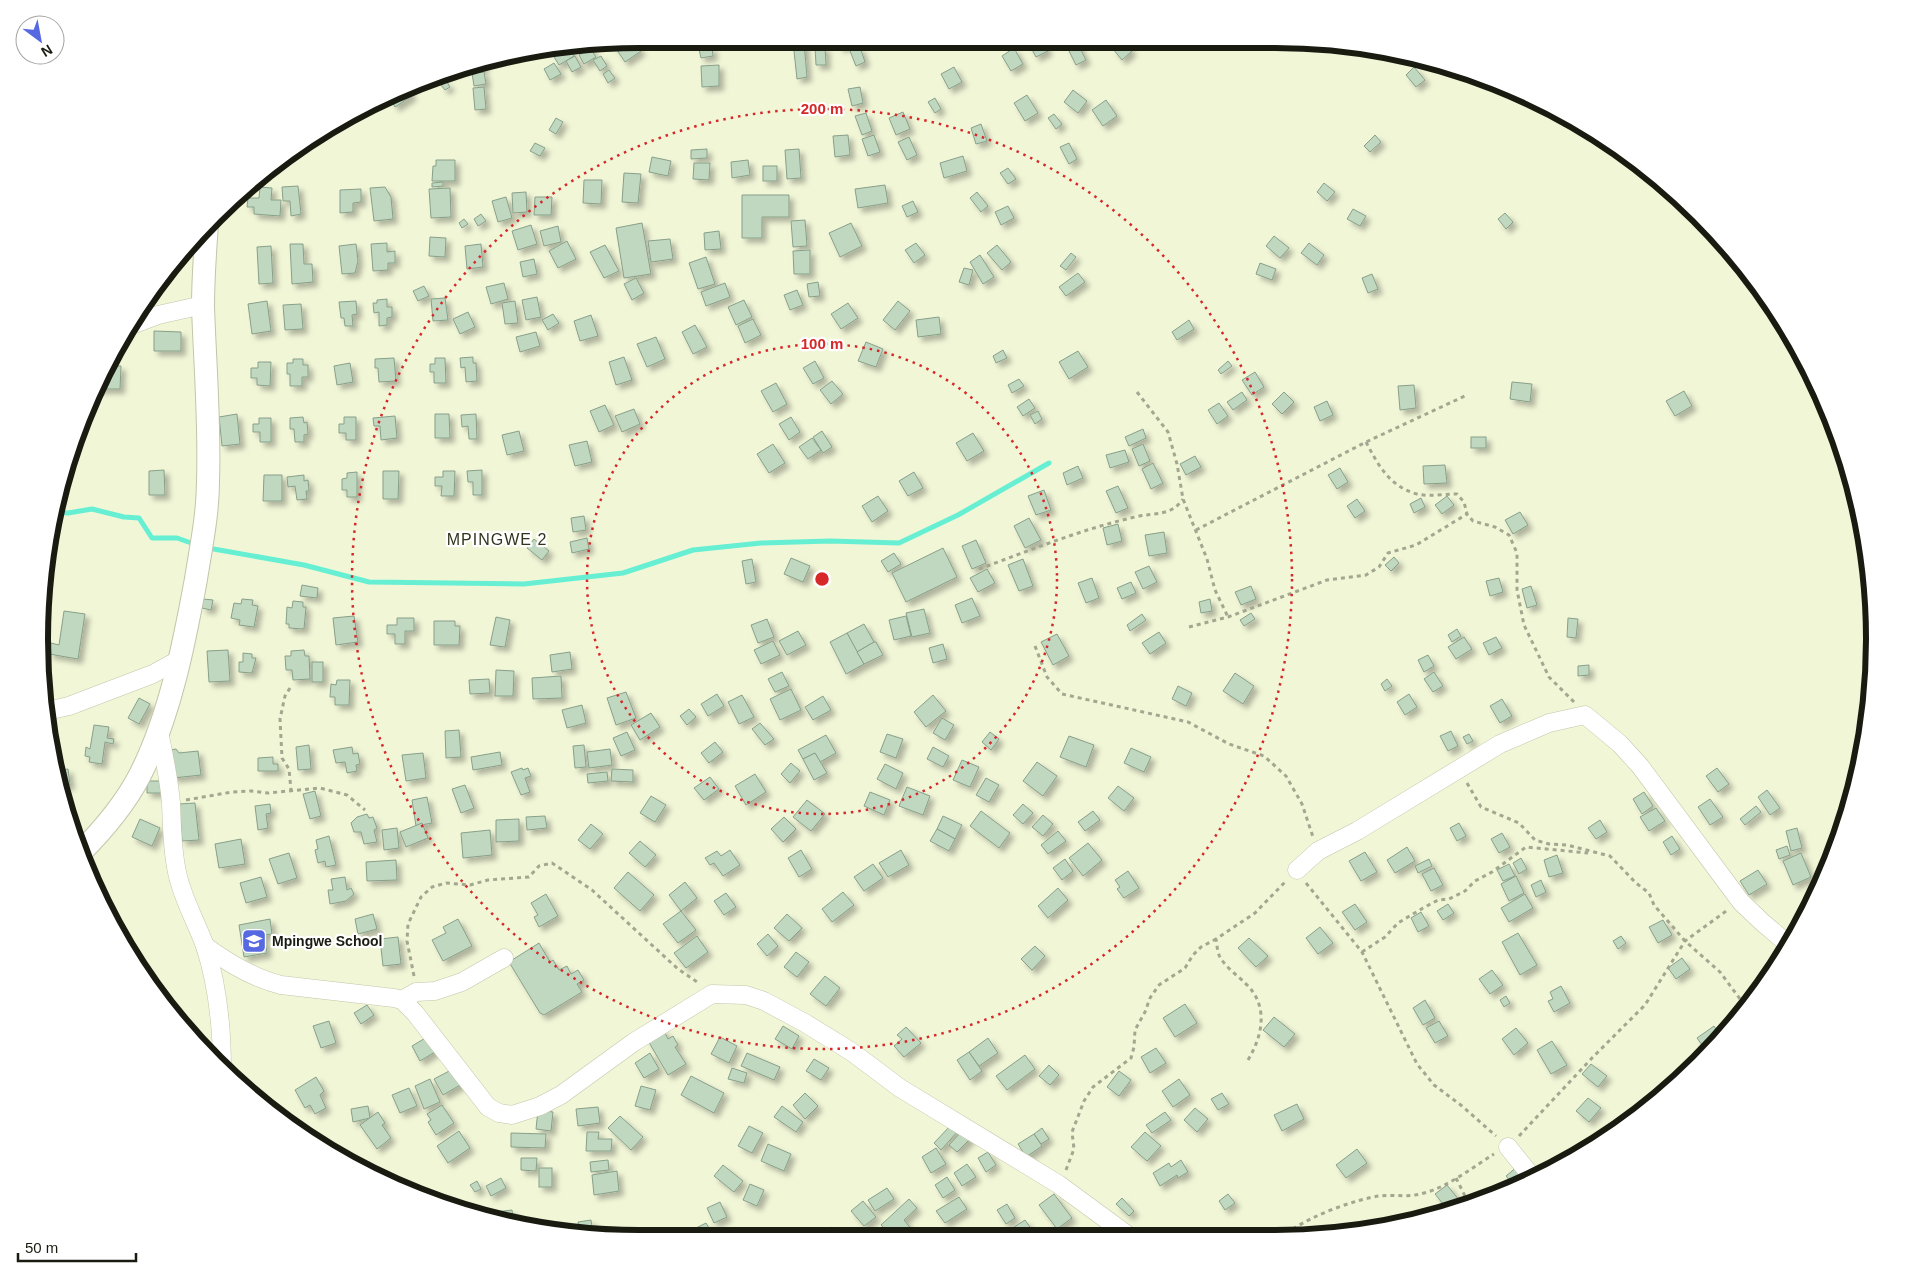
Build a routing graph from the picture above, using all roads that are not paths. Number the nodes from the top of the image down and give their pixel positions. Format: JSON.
{"nodes":[{"id":1,"x":206,"y":237,"type":"edge"},
{"id":2,"x":203,"y":305,"type":"junction"},
{"id":3,"x":140,"y":322,"type":"edge"},
{"id":4,"x":180,"y":659,"type":"junction"},
{"id":5,"x":52,"y":710,"type":"edge"},
{"id":6,"x":159,"y":732,"type":"junction"},
{"id":7,"x":86,"y":847,"type":"edge"},
{"id":8,"x":1297,"y":870,"type":"road end"},
{"id":9,"x":1784,"y":940,"type":"edge"},
{"id":10,"x":205,"y":946,"type":"junction"},
{"id":11,"x":504,"y":958,"type":"dead end"},
{"id":12,"x":409,"y":996,"type":"junction"},
{"id":13,"x":222,"y":1058,"type":"edge"},
{"id":14,"x":1508,"y":1146,"type":"road end"},
{"id":15,"x":1529,"y":1173,"type":"edge"},
{"id":16,"x":1121,"y":1230,"type":"edge"}],
"edges":[{"from":1,"to":2,"type":"street"},
{"from":2,"to":3,"type":"street"},
{"from":2,"to":4,"type":"street"},
{"from":4,"to":5,"type":"street"},
{"from":4,"to":6,"type":"street"},
{"from":6,"to":7,"type":"street"},
{"from":6,"to":10,"type":"street"},
{"from":8,"to":9,"type":"street"},
{"from":10,"to":12,"type":"street"},
{"from":10,"to":13,"type":"street"},
{"from":11,"to":12,"type":"street"},
{"from":12,"to":16,"type":"street"},
{"from":14,"to":15,"type":"street"}]}
